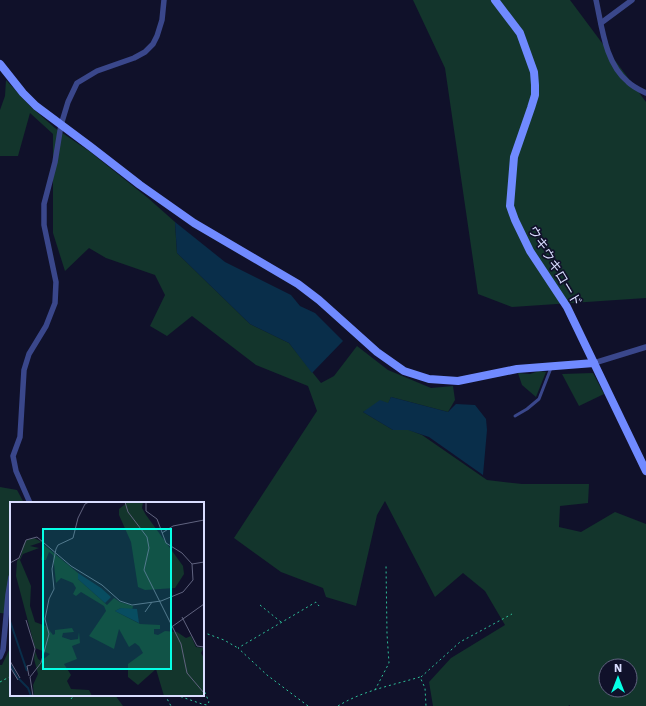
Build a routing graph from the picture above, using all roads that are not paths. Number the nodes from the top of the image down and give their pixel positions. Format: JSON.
{"nodes":[{"id":1,"x":164,"y":0,"type":"edge"},
{"id":2,"x":495,"y":0,"type":"edge"},
{"id":3,"x":596,"y":0,"type":"edge"},
{"id":4,"x":632,"y":0,"type":"edge"},
{"id":5,"x":601,"y":23,"type":"junction"},
{"id":6,"x":0,"y":64,"type":"edge"},
{"id":7,"x":646,"y":93,"type":"edge"},
{"id":8,"x":61,"y":125,"type":"junction"},
{"id":9,"x":646,"y":347,"type":"edge"},
{"id":10,"x":594,"y":364,"type":"junction"},
{"id":11,"x":552,"y":366,"type":"junction"},
{"id":12,"x":515,"y":416,"type":"dead end"},
{"id":13,"x":646,"y":471,"type":"edge"},
{"id":14,"x":30,"y":502,"type":"edge"},
{"id":15,"x":10,"y":583,"type":"edge"},
{"id":16,"x":0,"y":657,"type":"edge"}],
"edges":[{"from":1,"to":8,"type":"street"},
{"from":2,"to":10,"type":"street","name":"ウキウキロード"},
{"from":3,"to":5,"type":"street"},
{"from":4,"to":5,"type":"street"},
{"from":5,"to":7,"type":"street"},
{"from":6,"to":8,"type":"street"},
{"from":8,"to":11,"type":"street"},
{"from":8,"to":14,"type":"street"},
{"from":9,"to":10,"type":"street"},
{"from":10,"to":11,"type":"street"},
{"from":10,"to":13,"type":"street","name":"ウキウキロード"},
{"from":11,"to":12,"type":"lane"},
{"from":15,"to":16,"type":"street"}]}
